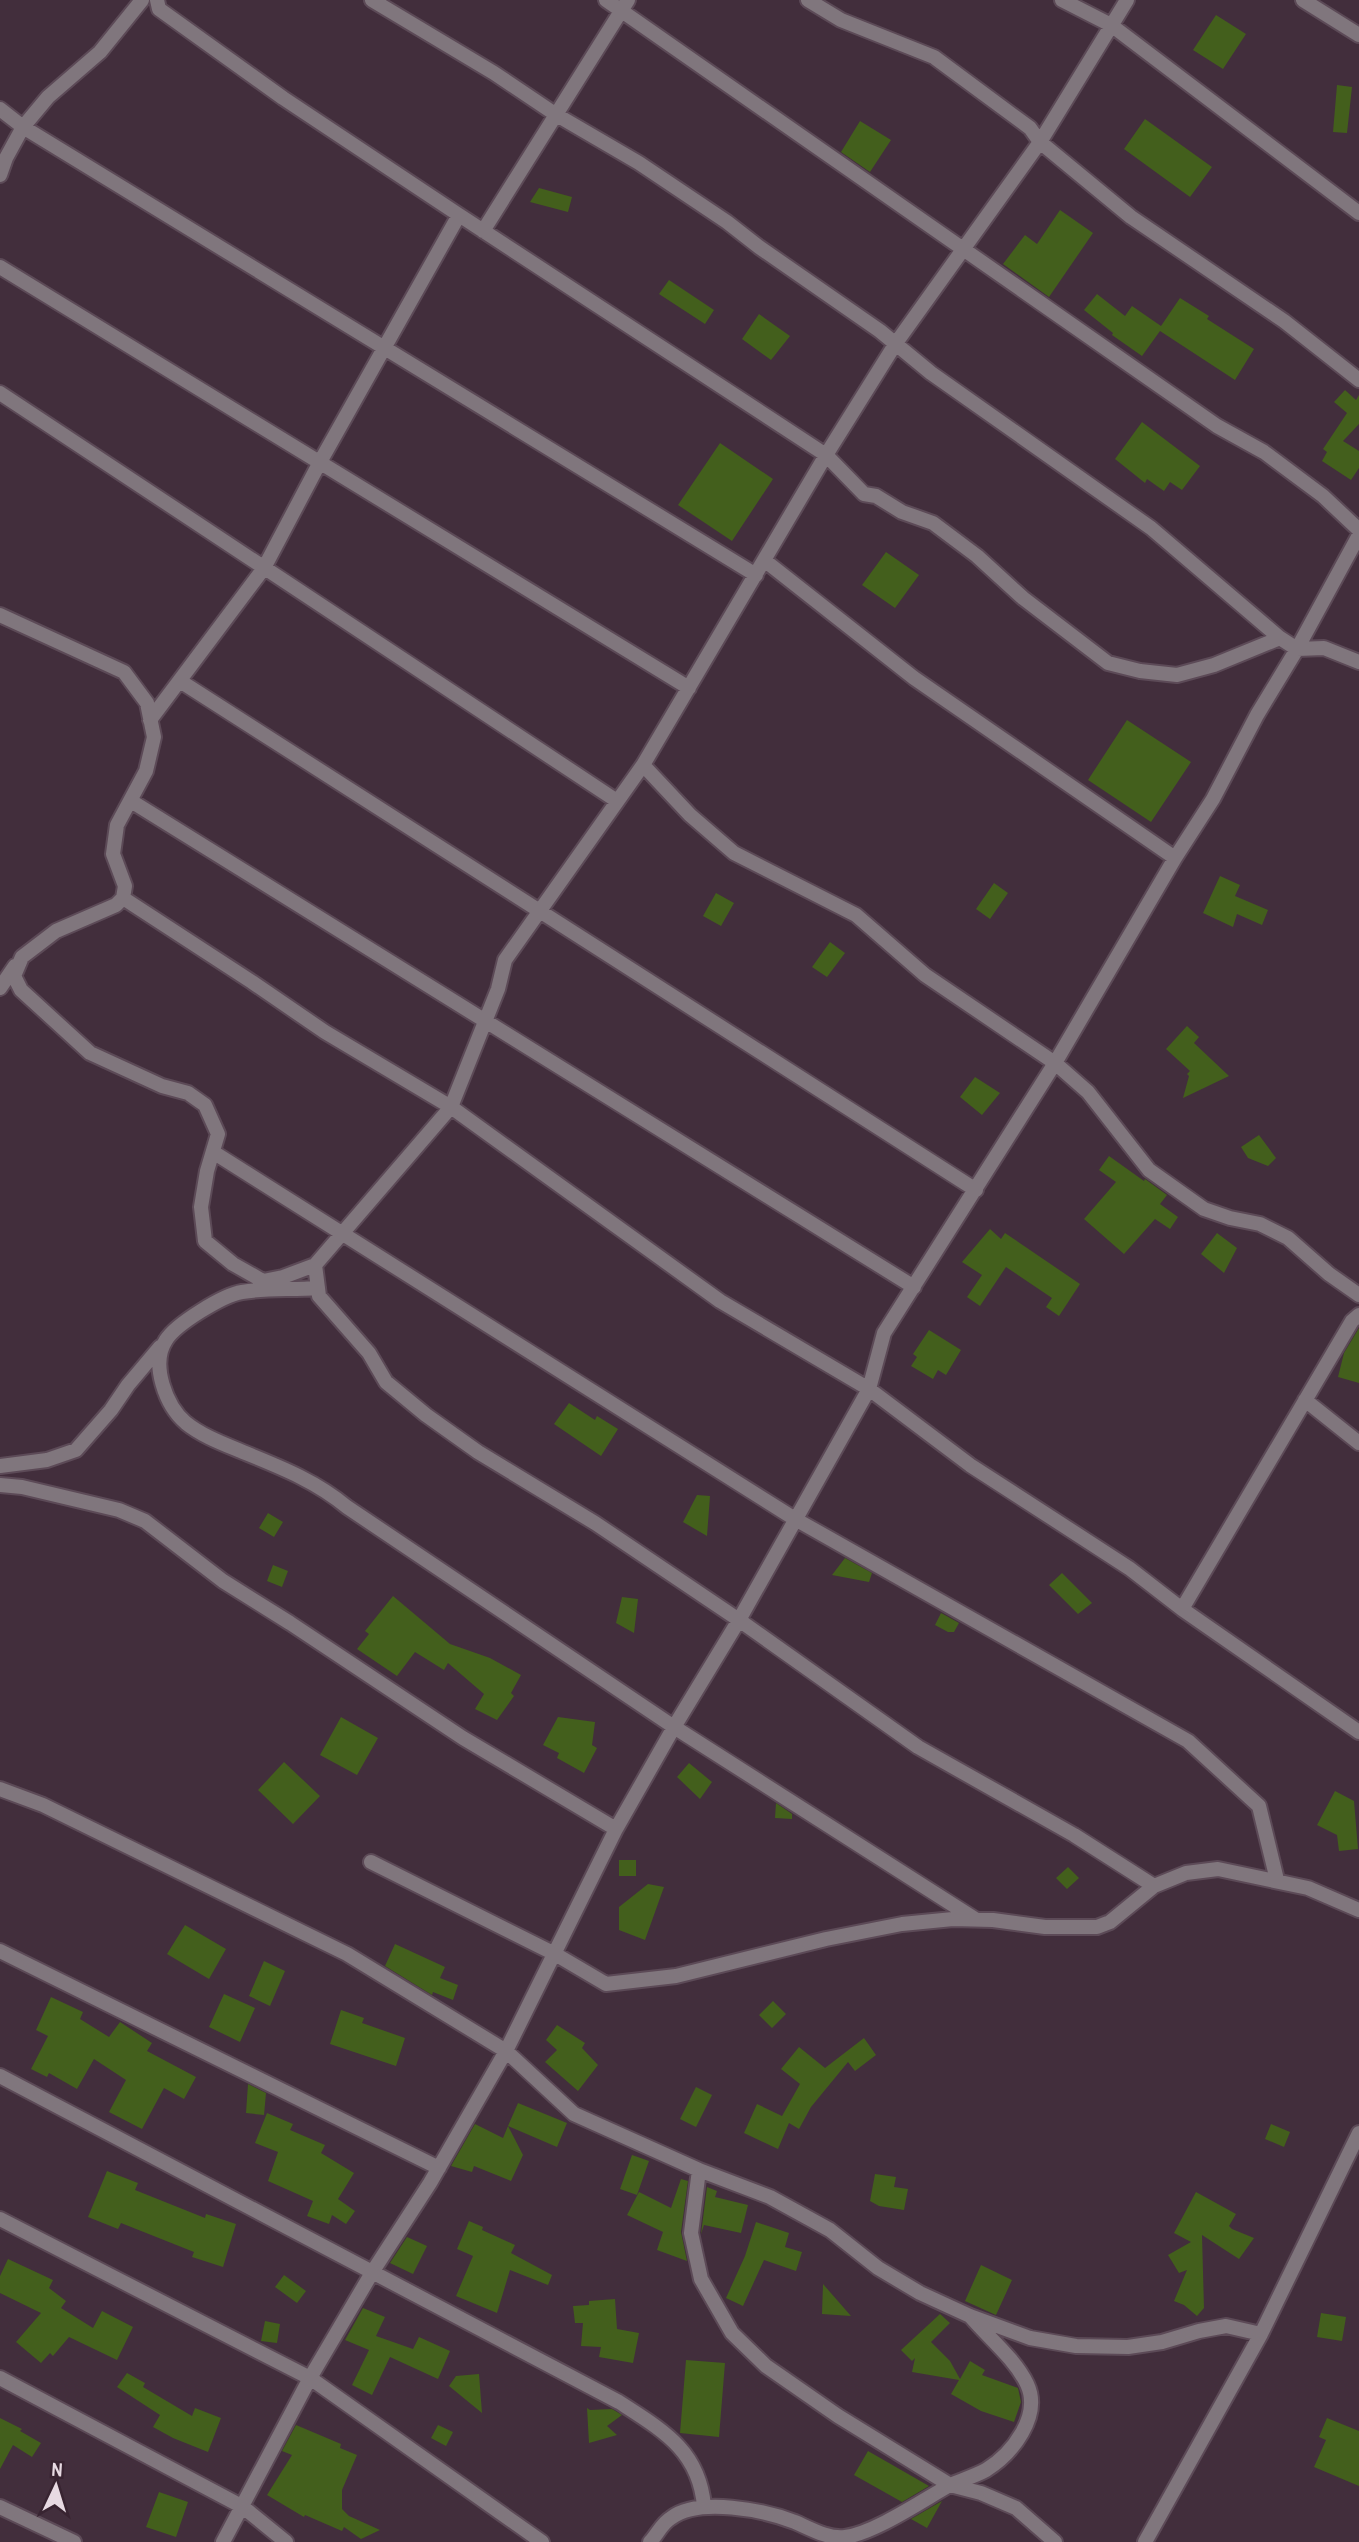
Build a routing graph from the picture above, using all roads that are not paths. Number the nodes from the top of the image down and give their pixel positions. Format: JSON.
{"nodes":[{"id":1,"x":142,"y":0,"type":"edge"},
{"id":2,"x":157,"y":0,"type":"edge"},
{"id":3,"x":372,"y":0,"type":"edge"},
{"id":4,"x":606,"y":0,"type":"edge"},
{"id":5,"x":808,"y":0,"type":"edge"},
{"id":6,"x":1062,"y":0,"type":"edge"},
{"id":7,"x":1127,"y":0,"type":"edge"},
{"id":8,"x":1303,"y":0,"type":"edge"},
{"id":9,"x":625,"y":5,"type":"edge"},
{"id":10,"x":1111,"y":25,"type":"junction"},
{"id":11,"x":1359,"y":35,"type":"edge"},
{"id":12,"x":0,"y":109,"type":"edge"},
{"id":13,"x":555,"y":114,"type":"junction"},
{"id":14,"x":23,"y":127,"type":"junction"},
{"id":15,"x":1040,"y":142,"type":"junction"},
{"id":16,"x":0,"y":175,"type":"edge"},
{"id":17,"x":1359,"y":213,"type":"edge"},
{"id":18,"x":459,"y":215,"type":"junction"},
{"id":19,"x":483,"y":231,"type":"junction"},
{"id":20,"x":963,"y":250,"type":"junction"},
{"id":21,"x":0,"y":267,"type":"edge"},
{"id":22,"x":896,"y":343,"type":"junction"},
{"id":23,"x":384,"y":347,"type":"junction"},
{"id":24,"x":1359,"y":380,"type":"edge"},
{"id":25,"x":0,"y":393,"type":"edge"},
{"id":26,"x":826,"y":455,"type":"junction"},
{"id":27,"x":320,"y":462,"type":"junction"},
{"id":28,"x":1359,"y":533,"type":"edge"},
{"id":29,"x":764,"y":560,"type":"junction"},
{"id":30,"x":264,"y":568,"type":"junction"},
{"id":31,"x":756,"y":575,"type":"junction"},
{"id":32,"x":0,"y":615,"type":"edge"},
{"id":33,"x":1280,"y":638,"type":"junction"},
{"id":34,"x":1297,"y":649,"type":"junction"},
{"id":35,"x":1359,"y":662,"type":"edge"},
{"id":36,"x":180,"y":681,"type":"junction"},
{"id":37,"x":690,"y":688,"type":"junction"},
{"id":38,"x":150,"y":720,"type":"junction"},
{"id":39,"x":643,"y":765,"type":"junction"},
{"id":40,"x":131,"y":801,"type":"junction"},
{"id":41,"x":617,"y":801,"type":"junction"},
{"id":42,"x":1175,"y":858,"type":"junction"},
{"id":43,"x":123,"y":898,"type":"junction"},
{"id":44,"x":540,"y":911,"type":"junction"},
{"id":45,"x":22,"y":957,"type":"junction"},
{"id":46,"x":0,"y":988,"type":"edge"},
{"id":47,"x":485,"y":1021,"type":"junction"},
{"id":48,"x":1055,"y":1063,"type":"junction"},
{"id":49,"x":451,"y":1107,"type":"junction"},
{"id":50,"x":213,"y":1153,"type":"junction"},
{"id":51,"x":976,"y":1190,"type":"junction"},
{"id":52,"x":342,"y":1234,"type":"junction"},
{"id":53,"x":314,"y":1265,"type":"junction"},
{"id":54,"x":914,"y":1287,"type":"junction"},
{"id":55,"x":317,"y":1288,"type":"junction"},
{"id":56,"x":1359,"y":1295,"type":"edge"},
{"id":57,"x":1359,"y":1315,"type":"edge"},
{"id":58,"x":165,"y":1340,"type":"junction"},
{"id":59,"x":869,"y":1389,"type":"junction"},
{"id":60,"x":1305,"y":1399,"type":"junction"},
{"id":61,"x":1359,"y":1443,"type":"edge"},
{"id":62,"x":0,"y":1466,"type":"edge"},
{"id":63,"x":0,"y":1485,"type":"edge"},
{"id":64,"x":796,"y":1519,"type":"junction"},
{"id":65,"x":1182,"y":1609,"type":"junction"},
{"id":66,"x":739,"y":1620,"type":"junction"},
{"id":67,"x":674,"y":1727,"type":"junction"},
{"id":68,"x":1359,"y":1731,"type":"edge"},
{"id":69,"x":0,"y":1789,"type":"edge"},
{"id":70,"x":616,"y":1829,"type":"junction"},
{"id":71,"x":371,"y":1862,"type":"dead end"},
{"id":72,"x":1277,"y":1880,"type":"junction"},
{"id":73,"x":1154,"y":1886,"type":"junction"},
{"id":74,"x":1359,"y":1910,"type":"edge"},
{"id":75,"x":975,"y":1919,"type":"junction"},
{"id":76,"x":0,"y":1951,"type":"edge"},
{"id":77,"x":555,"y":1954,"type":"junction"},
{"id":78,"x":506,"y":2051,"type":"junction"},
{"id":79,"x":0,"y":2076,"type":"edge"},
{"id":80,"x":1359,"y":2133,"type":"edge"},
{"id":81,"x":439,"y":2168,"type":"junction"},
{"id":82,"x":699,"y":2169,"type":"junction"},
{"id":83,"x":0,"y":2219,"type":"edge"},
{"id":84,"x":373,"y":2271,"type":"junction"},
{"id":85,"x":970,"y":2316,"type":"junction"},
{"id":86,"x":1261,"y":2334,"type":"junction"},
{"id":87,"x":0,"y":2378,"type":"edge"},
{"id":88,"x":310,"y":2378,"type":"junction"},
{"id":89,"x":950,"y":2485,"type":"junction"},
{"id":90,"x":704,"y":2506,"type":"junction"},
{"id":91,"x":0,"y":2507,"type":"edge"},
{"id":92,"x":243,"y":2507,"type":"junction"},
{"id":93,"x":74,"y":2542,"type":"edge"},
{"id":94,"x":223,"y":2542,"type":"edge"},
{"id":95,"x":286,"y":2542,"type":"edge"},
{"id":96,"x":542,"y":2542,"type":"edge"},
{"id":97,"x":650,"y":2542,"type":"edge"},
{"id":98,"x":1055,"y":2542,"type":"edge"},
{"id":99,"x":1145,"y":2542,"type":"edge"}],
"edges":[{"from":1,"to":14,"type":"street"},
{"from":2,"to":18,"type":"street"},
{"from":3,"to":13,"type":"street"},
{"from":4,"to":9,"type":"street"},
{"from":5,"to":15,"type":"street"},
{"from":6,"to":10,"type":"street"},
{"from":7,"to":10,"type":"street"},
{"from":8,"to":11,"type":"street"},
{"from":9,"to":13,"type":"street"},
{"from":9,"to":20,"type":"street"},
{"from":10,"to":15,"type":"street"},
{"from":10,"to":17,"type":"street"},
{"from":12,"to":14,"type":"street"},
{"from":13,"to":19,"type":"street"},
{"from":13,"to":22,"type":"street"},
{"from":14,"to":16,"type":"street"},
{"from":14,"to":23,"type":"street"},
{"from":15,"to":20,"type":"street"},
{"from":15,"to":24,"type":"street"},
{"from":18,"to":19,"type":"street"},
{"from":18,"to":23,"type":"street"},
{"from":19,"to":26,"type":"street"},
{"from":20,"to":22,"type":"street"},
{"from":20,"to":28,"type":"street"},
{"from":21,"to":27,"type":"street"},
{"from":22,"to":26,"type":"street"},
{"from":22,"to":33,"type":"street"},
{"from":23,"to":27,"type":"street"},
{"from":23,"to":31,"type":"street"},
{"from":25,"to":30,"type":"street"},
{"from":26,"to":29,"type":"street"},
{"from":26,"to":33,"type":"street"},
{"from":27,"to":30,"type":"street"},
{"from":27,"to":37,"type":"street"},
{"from":28,"to":34,"type":"street"},
{"from":29,"to":31,"type":"street"},
{"from":29,"to":42,"type":"street"},
{"from":30,"to":36,"type":"street"},
{"from":30,"to":41,"type":"street"},
{"from":31,"to":37,"type":"street"},
{"from":32,"to":38,"type":"street"},
{"from":33,"to":34,"type":"street"},
{"from":34,"to":35,"type":"street"},
{"from":34,"to":42,"type":"street"},
{"from":36,"to":38,"type":"street"},
{"from":36,"to":44,"type":"street"},
{"from":37,"to":39,"type":"street"},
{"from":38,"to":40,"type":"street"},
{"from":39,"to":41,"type":"street"},
{"from":39,"to":48,"type":"street"},
{"from":40,"to":43,"type":"street"},
{"from":40,"to":47,"type":"street"},
{"from":41,"to":44,"type":"street"},
{"from":42,"to":48,"type":"street"},
{"from":43,"to":45,"type":"street"},
{"from":43,"to":49,"type":"street"},
{"from":44,"to":47,"type":"street"},
{"from":44,"to":51,"type":"street"},
{"from":45,"to":46,"type":"street"},
{"from":45,"to":50,"type":"street"},
{"from":47,"to":49,"type":"street"},
{"from":47,"to":54,"type":"street"},
{"from":48,"to":51,"type":"street"},
{"from":48,"to":56,"type":"street"},
{"from":49,"to":52,"type":"street"},
{"from":49,"to":59,"type":"street"},
{"from":50,"to":52,"type":"street"},
{"from":50,"to":53,"type":"street"},
{"from":51,"to":54,"type":"street"},
{"from":52,"to":53,"type":"street"},
{"from":52,"to":64,"type":"street"},
{"from":53,"to":55,"type":"street"},
{"from":54,"to":59,"type":"street"},
{"from":55,"to":58,"type":"street"},
{"from":55,"to":66,"type":"street"},
{"from":57,"to":60,"type":"street"},
{"from":58,"to":62,"type":"street"},
{"from":58,"to":67,"type":"street"},
{"from":59,"to":64,"type":"street"},
{"from":59,"to":65,"type":"street"},
{"from":60,"to":61,"type":"street"},
{"from":60,"to":65,"type":"street"},
{"from":63,"to":70,"type":"street"},
{"from":64,"to":66,"type":"street"},
{"from":64,"to":72,"type":"street"},
{"from":65,"to":68,"type":"street"},
{"from":66,"to":67,"type":"street"},
{"from":66,"to":73,"type":"street"},
{"from":67,"to":70,"type":"street"},
{"from":67,"to":75,"type":"street"},
{"from":69,"to":78,"type":"street"},
{"from":70,"to":77,"type":"street"},
{"from":71,"to":77,"type":"street"},
{"from":72,"to":73,"type":"street"},
{"from":72,"to":74,"type":"street"},
{"from":73,"to":75,"type":"street"},
{"from":75,"to":77,"type":"street"},
{"from":76,"to":81,"type":"street"},
{"from":77,"to":78,"type":"street"},
{"from":78,"to":81,"type":"street"},
{"from":78,"to":82,"type":"street"},
{"from":79,"to":84,"type":"street"},
{"from":80,"to":86,"type":"street"},
{"from":81,"to":84,"type":"street"},
{"from":82,"to":85,"type":"street"},
{"from":82,"to":89,"type":"street"},
{"from":83,"to":88,"type":"street"},
{"from":84,"to":88,"type":"street"},
{"from":84,"to":90,"type":"street"},
{"from":85,"to":86,"type":"street"},
{"from":85,"to":89,"type":"street"},
{"from":86,"to":99,"type":"street"},
{"from":87,"to":92,"type":"street"},
{"from":88,"to":92,"type":"street"},
{"from":88,"to":96,"type":"street"},
{"from":89,"to":90,"type":"street"},
{"from":89,"to":98,"type":"street"},
{"from":90,"to":97,"type":"street"},
{"from":91,"to":93,"type":"street"},
{"from":92,"to":94,"type":"street"},
{"from":92,"to":95,"type":"street"}]}
